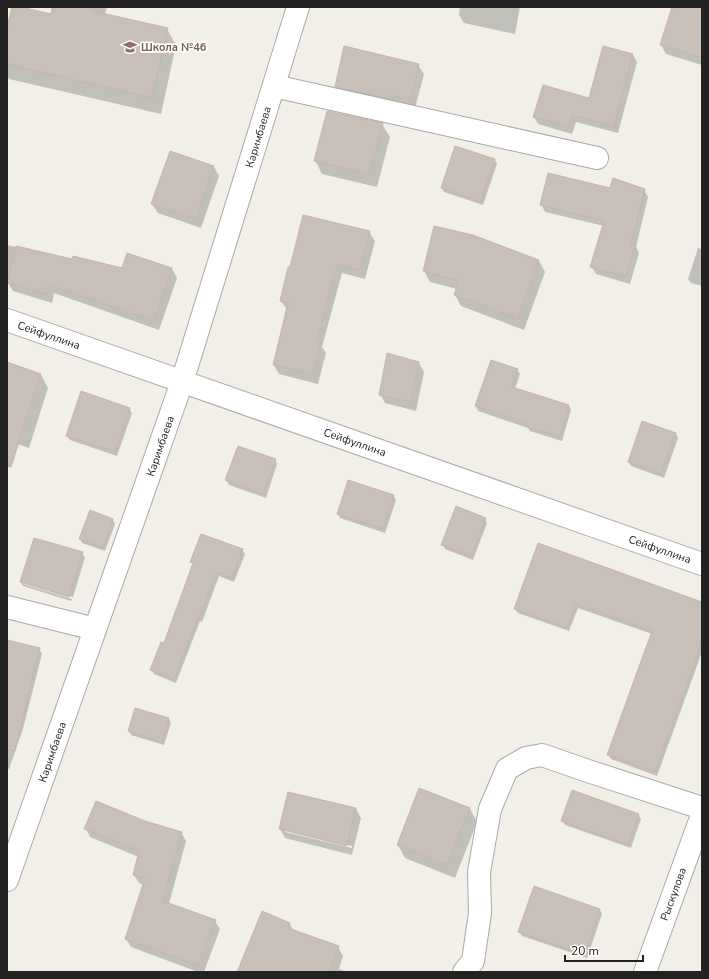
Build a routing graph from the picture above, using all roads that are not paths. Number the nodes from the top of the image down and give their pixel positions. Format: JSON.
{"nodes":[{"id":1,"x":298,"y":7,"type":"edge"},
{"id":2,"x":274,"y":86,"type":"junction"},
{"id":3,"x":597,"y":158,"type":"dead end"},
{"id":4,"x":7,"y":320,"type":"edge"},
{"id":5,"x":182,"y":382,"type":"junction"},
{"id":6,"x":702,"y":564,"type":"edge"},
{"id":7,"x":7,"y":607,"type":"edge"},
{"id":8,"x":95,"y":629,"type":"junction"},
{"id":9,"x":702,"y":808,"type":"edge"},
{"id":10,"x":702,"y":815,"type":"edge"},
{"id":11,"x":7,"y":880,"type":"edge"},
{"id":12,"x":464,"y":972,"type":"edge"},
{"id":13,"x":645,"y":972,"type":"edge"}],
"edges":[{"from":1,"to":2,"type":"street","name":"Каримбаева"},
{"from":2,"to":3,"type":"street"},
{"from":2,"to":5,"type":"street","name":"Каримбаева"},
{"from":4,"to":5,"type":"street","name":"Сейфуллина"},
{"from":5,"to":6,"type":"street","name":"Сейфуллина"},
{"from":5,"to":8,"type":"street","name":"Каримбаева"},
{"from":7,"to":8,"type":"street"},
{"from":8,"to":11,"type":"street","name":"Каримбаева"},
{"from":9,"to":12,"type":"street"},
{"from":10,"to":13,"type":"street","name":"Рыскулова"}]}
